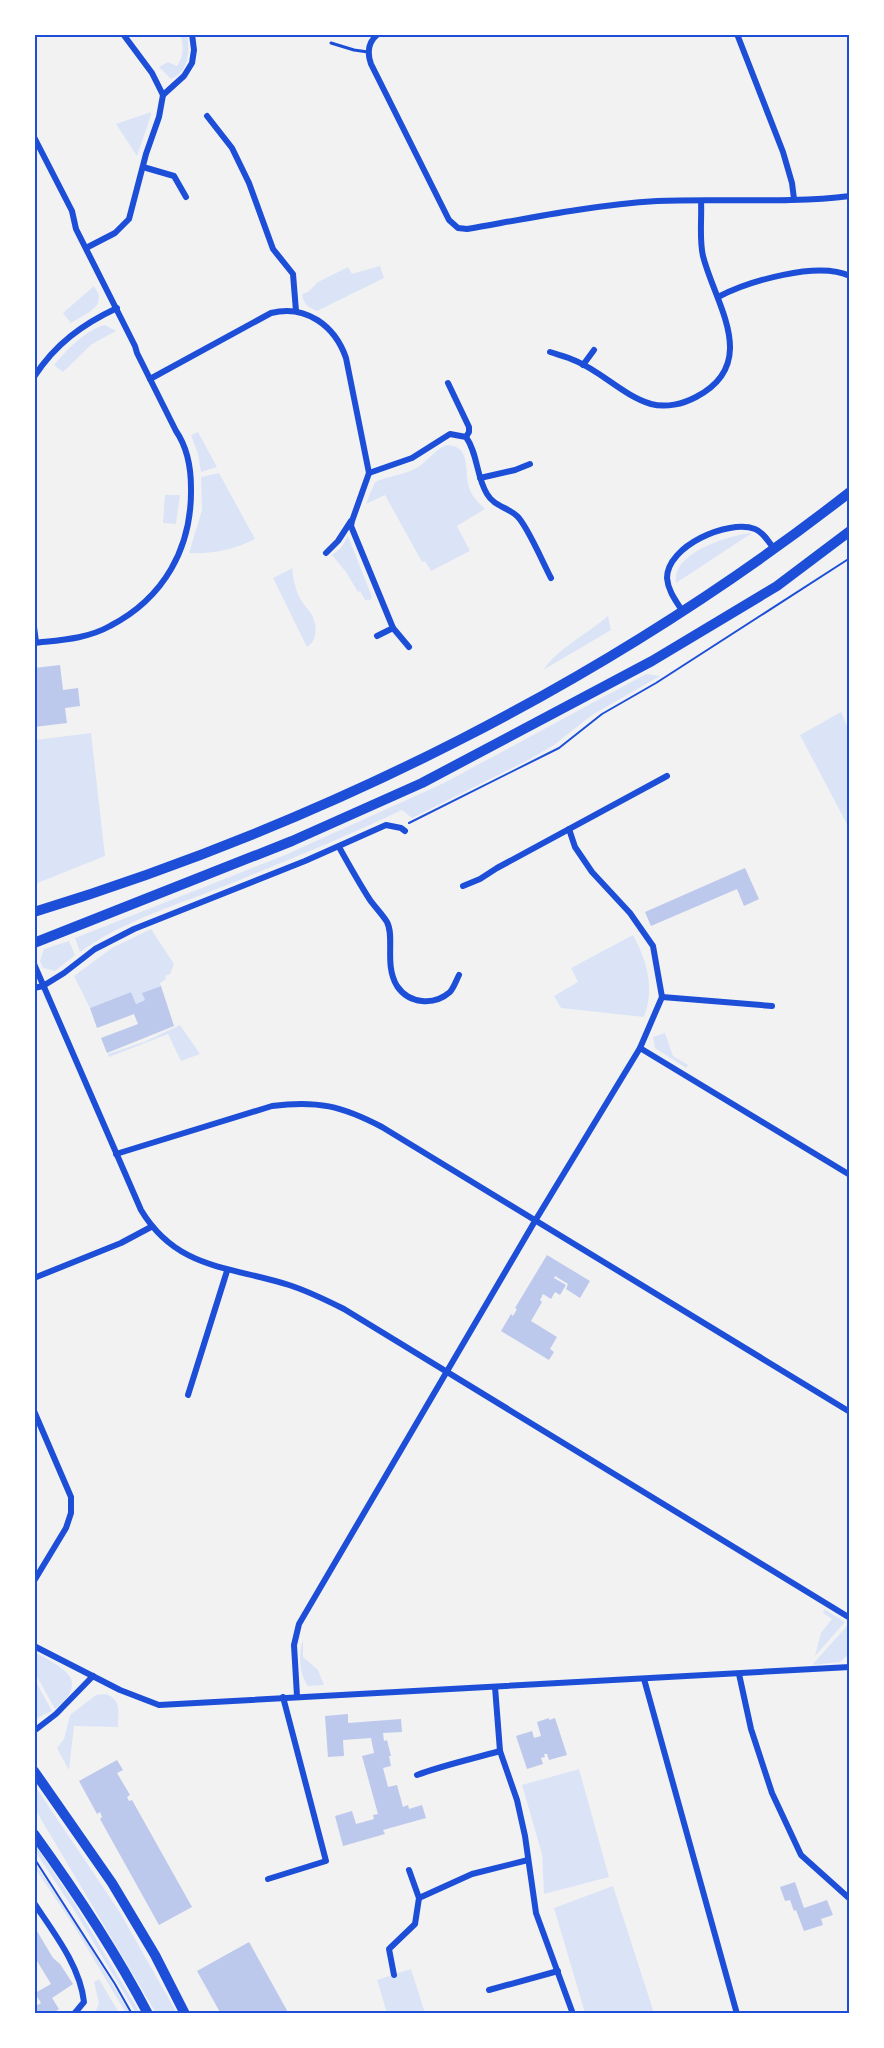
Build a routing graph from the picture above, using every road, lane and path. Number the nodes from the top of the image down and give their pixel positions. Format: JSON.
{"nodes":[{"id":1,"x":123,"y":34,"type":"edge"},
{"id":2,"x":192,"y":34,"type":"edge"},
{"id":3,"x":378,"y":34,"type":"edge"},
{"id":4,"x":737,"y":34,"type":"edge"},
{"id":5,"x":331,"y":43,"type":"dead end"},
{"id":6,"x":368,"y":52,"type":"junction"},
{"id":7,"x":163,"y":95,"type":"junction"},
{"id":8,"x":207,"y":116,"type":"dead end"},
{"id":9,"x":35,"y":139,"type":"edge"},
{"id":10,"x":142,"y":167,"type":"junction"},
{"id":11,"x":849,"y":196,"type":"edge"},
{"id":12,"x":186,"y":197,"type":"dead end"},
{"id":13,"x":794,"y":199,"type":"junction"},
{"id":14,"x":701,"y":201,"type":"junction"},
{"id":15,"x":86,"y":248,"type":"junction"},
{"id":16,"x":849,"y":276,"type":"edge"},
{"id":17,"x":718,"y":297,"type":"junction"},
{"id":18,"x":117,"y":308,"type":"junction"},
{"id":19,"x":296,"y":311,"type":"junction"},
{"id":20,"x":594,"y":350,"type":"dead end"},
{"id":21,"x":550,"y":352,"type":"dead end"},
{"id":22,"x":583,"y":364,"type":"junction"},
{"id":23,"x":34,"y":377,"type":"edge"},
{"id":24,"x":150,"y":379,"type":"junction"},
{"id":25,"x":448,"y":383,"type":"dead end"},
{"id":26,"x":466,"y":437,"type":"junction"},
{"id":27,"x":530,"y":464,"type":"dead end"},
{"id":28,"x":369,"y":473,"type":"junction"},
{"id":29,"x":480,"y":478,"type":"junction"},
{"id":30,"x":849,"y":492,"type":"edge"},
{"id":31,"x":352,"y":520,"type":"junction"},
{"id":32,"x":849,"y":531,"type":"edge"},
{"id":33,"x":775,"y":550,"type":"junction"},
{"id":34,"x":326,"y":553,"type":"dead end"},
{"id":35,"x":849,"y":558,"type":"edge"},
{"id":36,"x":551,"y":578,"type":"dead end"},
{"id":37,"x":682,"y":612,"type":"junction"},
{"id":38,"x":34,"y":627,"type":"edge"},
{"id":39,"x":393,"y":627,"type":"junction"},
{"id":40,"x":377,"y":636,"type":"dead end"},
{"id":41,"x":35,"y":643,"type":"edge"},
{"id":42,"x":409,"y":647,"type":"dead end"},
{"id":43,"x":667,"y":776,"type":"dead end"},
{"id":44,"x":403,"y":829,"type":"joint"},
{"id":45,"x":569,"y":829,"type":"junction"},
{"id":46,"x":339,"y":847,"type":"junction"},
{"id":47,"x":463,"y":886,"type":"dead end"},
{"id":48,"x":34,"y":912,"type":"edge"},
{"id":49,"x":34,"y":944,"type":"edge"},
{"id":50,"x":34,"y":964,"type":"edge"},
{"id":51,"x":459,"y":975,"type":"dead end"},
{"id":52,"x":43,"y":986,"type":"junction"},
{"id":53,"x":34,"y":988,"type":"edge"},
{"id":54,"x":662,"y":997,"type":"junction"},
{"id":55,"x":772,"y":1006,"type":"dead end"},
{"id":56,"x":640,"y":1048,"type":"junction"},
{"id":57,"x":116,"y":1154,"type":"junction"},
{"id":58,"x":849,"y":1174,"type":"edge"},
{"id":59,"x":536,"y":1221,"type":"junction"},
{"id":60,"x":151,"y":1227,"type":"junction"},
{"id":61,"x":227,"y":1270,"type":"junction"},
{"id":62,"x":34,"y":1278,"type":"edge"},
{"id":63,"x":447,"y":1372,"type":"junction"},
{"id":64,"x":188,"y":1395,"type":"dead end"},
{"id":65,"x":34,"y":1411,"type":"edge"},
{"id":66,"x":849,"y":1412,"type":"edge"},
{"id":67,"x":34,"y":1581,"type":"edge"},
{"id":68,"x":849,"y":1618,"type":"edge"},
{"id":69,"x":34,"y":1646,"type":"edge"},
{"id":70,"x":849,"y":1667,"type":"edge"},
{"id":71,"x":739,"y":1674,"type":"junction"},
{"id":72,"x":93,"y":1676,"type":"junction"},
{"id":73,"x":644,"y":1678,"type":"junction"},
{"id":74,"x":495,"y":1687,"type":"junction"},
{"id":75,"x":297,"y":1696,"type":"junction"},
{"id":76,"x":283,"y":1697,"type":"junction"},
{"id":77,"x":34,"y":1731,"type":"edge"},
{"id":78,"x":500,"y":1751,"type":"junction"},
{"id":79,"x":34,"y":1771,"type":"edge"},
{"id":80,"x":417,"y":1775,"type":"dead end"},
{"id":81,"x":34,"y":1834,"type":"edge"},
{"id":82,"x":34,"y":1858,"type":"edge"},
{"id":83,"x":528,"y":1860,"type":"junction"},
{"id":84,"x":409,"y":1870,"type":"dead end"},
{"id":85,"x":268,"y":1879,"type":"dead end"},
{"id":86,"x":419,"y":1898,"type":"junction"},
{"id":87,"x":849,"y":1899,"type":"edge"},
{"id":88,"x":34,"y":1903,"type":"edge"},
{"id":89,"x":558,"y":1971,"type":"junction"},
{"id":90,"x":394,"y":1975,"type":"dead end"},
{"id":91,"x":489,"y":1990,"type":"dead end"},
{"id":92,"x":74,"y":2013,"type":"edge"},
{"id":93,"x":132,"y":2013,"type":"edge"},
{"id":94,"x":148,"y":2013,"type":"edge"},
{"id":95,"x":185,"y":2013,"type":"edge"},
{"id":96,"x":573,"y":2013,"type":"edge"},
{"id":97,"x":736,"y":2013,"type":"edge"}],
"edges":[{"from":1,"to":7,"type":"street"},
{"from":2,"to":7,"type":"street"},
{"from":3,"to":6,"type":"street"},
{"from":4,"to":13,"type":"street"},
{"from":5,"to":6,"type":"lane"},
{"from":6,"to":14,"type":"street"},
{"from":7,"to":10,"type":"street"},
{"from":8,"to":19,"type":"street"},
{"from":9,"to":15,"type":"street"},
{"from":10,"to":12,"type":"street"},
{"from":10,"to":15,"type":"street"},
{"from":11,"to":13,"type":"street"},
{"from":13,"to":14,"type":"street"},
{"from":14,"to":17,"type":"street"},
{"from":15,"to":18,"type":"street"},
{"from":16,"to":17,"type":"street"},
{"from":17,"to":22,"type":"street"},
{"from":18,"to":23,"type":"street"},
{"from":18,"to":24,"type":"street"},
{"from":19,"to":24,"type":"street"},
{"from":19,"to":28,"type":"street"},
{"from":20,"to":22,"type":"street"},
{"from":21,"to":22,"type":"street"},
{"from":24,"to":41,"type":"street"},
{"from":25,"to":26,"type":"street"},
{"from":26,"to":28,"type":"street"},
{"from":26,"to":29,"type":"street"},
{"from":27,"to":29,"type":"street"},
{"from":28,"to":31,"type":"street"},
{"from":29,"to":36,"type":"street"},
{"from":30,"to":33,"type":"highway"},
{"from":31,"to":34,"type":"street"},
{"from":31,"to":39,"type":"street"},
{"from":32,"to":49,"type":"highway"},
{"from":33,"to":37,"type":"highway"},
{"from":33,"to":37,"type":"street"},
{"from":35,"to":44,"type":"path"},
{"from":37,"to":48,"type":"highway"},
{"from":38,"to":41,"type":"street"},
{"from":39,"to":40,"type":"street"},
{"from":39,"to":42,"type":"street"},
{"from":43,"to":45,"type":"street"},
{"from":44,"to":46,"type":"street"},
{"from":45,"to":47,"type":"street"},
{"from":45,"to":54,"type":"street"},
{"from":46,"to":51,"type":"street"},
{"from":46,"to":52,"type":"street"},
{"from":50,"to":52,"type":"street"},
{"from":52,"to":53,"type":"street"},
{"from":52,"to":57,"type":"street"},
{"from":54,"to":55,"type":"street"},
{"from":54,"to":56,"type":"street"},
{"from":56,"to":58,"type":"street"},
{"from":56,"to":59,"type":"street"},
{"from":57,"to":59,"type":"street"},
{"from":57,"to":60,"type":"street"},
{"from":59,"to":63,"type":"street"},
{"from":59,"to":66,"type":"street"},
{"from":60,"to":61,"type":"street"},
{"from":60,"to":62,"type":"street"},
{"from":61,"to":63,"type":"street"},
{"from":61,"to":64,"type":"street"},
{"from":63,"to":68,"type":"street"},
{"from":63,"to":75,"type":"street"},
{"from":65,"to":67,"type":"street"},
{"from":69,"to":72,"type":"street"},
{"from":70,"to":71,"type":"street"},
{"from":71,"to":73,"type":"street"},
{"from":71,"to":87,"type":"street"},
{"from":72,"to":76,"type":"street"},
{"from":72,"to":77,"type":"street"},
{"from":73,"to":74,"type":"street"},
{"from":73,"to":97,"type":"street"},
{"from":74,"to":75,"type":"street"},
{"from":74,"to":78,"type":"street"},
{"from":75,"to":76,"type":"street"},
{"from":76,"to":85,"type":"street"},
{"from":78,"to":80,"type":"street"},
{"from":78,"to":83,"type":"street"},
{"from":79,"to":95,"type":"highway"},
{"from":81,"to":94,"type":"highway"},
{"from":82,"to":93,"type":"path"},
{"from":83,"to":86,"type":"street"},
{"from":83,"to":89,"type":"street"},
{"from":84,"to":86,"type":"street"},
{"from":86,"to":90,"type":"street"},
{"from":88,"to":92,"type":"street"},
{"from":89,"to":91,"type":"street"},
{"from":89,"to":96,"type":"street"}]}
